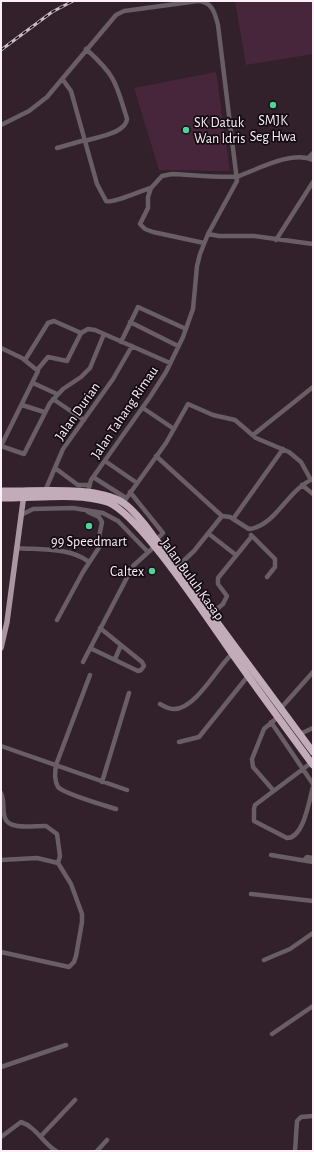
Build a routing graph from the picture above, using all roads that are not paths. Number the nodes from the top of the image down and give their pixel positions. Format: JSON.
{"nodes":[{"id":1,"x":198,"y":1,"type":"edge"},
{"id":2,"x":205,"y":2,"type":"edge"},
{"id":3,"x":86,"y":49,"type":"junction"},
{"id":4,"x":63,"y":80,"type":"junction"},
{"id":5,"x":1,"y":125,"type":"edge"},
{"id":6,"x":85,"y":140,"type":"junction"},
{"id":7,"x":57,"y":148,"type":"dead end"},
{"id":8,"x":313,"y":153,"type":"edge"},
{"id":9,"x":310,"y":159,"type":"edge"},
{"id":10,"x":238,"y":177,"type":"junction"},
{"id":11,"x":313,"y":182,"type":"edge"},
{"id":12,"x":151,"y":188,"type":"junction"},
{"id":13,"x":208,"y":234,"type":"junction"},
{"id":14,"x":276,"y":240,"type":"junction"},
{"id":15,"x":204,"y":243,"type":"junction"},
{"id":16,"x":313,"y":244,"type":"edge"},
{"id":17,"x":130,"y":322,"type":"junction"},
{"id":18,"x":186,"y":329,"type":"junction"},
{"id":19,"x":81,"y":333,"type":"junction"},
{"id":20,"x":104,"y":334,"type":"junction"},
{"id":21,"x":122,"y":342,"type":"junction"},
{"id":22,"x":132,"y":346,"type":"junction"},
{"id":23,"x":178,"y":346,"type":"junction"},
{"id":24,"x":1,"y":348,"type":"edge"},
{"id":25,"x":26,"y":360,"type":"junction"},
{"id":26,"x":170,"y":363,"type":"junction"},
{"id":27,"x":38,"y":369,"type":"junction"},
{"id":28,"x":33,"y":383,"type":"junction"},
{"id":29,"x":313,"y":387,"type":"edge"},
{"id":30,"x":58,"y":394,"type":"junction"},
{"id":31,"x":53,"y":399,"type":"junction"},
{"id":32,"x":22,"y":405,"type":"junction"},
{"id":33,"x":143,"y":408,"type":"junction"},
{"id":34,"x":44,"y":412,"type":"junction"},
{"id":35,"x":84,"y":420,"type":"junction"},
{"id":36,"x":174,"y":429,"type":"junction"},
{"id":37,"x":253,"y":435,"type":"junction"},
{"id":38,"x":1,"y":446,"type":"edge"},
{"id":39,"x":283,"y":449,"type":"junction"},
{"id":40,"x":156,"y":456,"type":"junction"},
{"id":41,"x":105,"y":461,"type":"junction"},
{"id":42,"x":54,"y":468,"type":"junction"},
{"id":43,"x":93,"y":477,"type":"junction"},
{"id":44,"x":312,"y":479,"type":"edge"},
{"id":45,"x":137,"y":483,"type":"junction"},
{"id":46,"x":302,"y":485,"type":"junction"},
{"id":47,"x":1,"y":491,"type":"edge"},
{"id":48,"x":45,"y":492,"type":"junction"},
{"id":49,"x":87,"y":492,"type":"junction"},
{"id":50,"x":130,"y":492,"type":"junction"},
{"id":51,"x":313,"y":494,"type":"edge"},
{"id":52,"x":24,"y":495,"type":"junction"},
{"id":53,"x":1,"y":498,"type":"edge"},
{"id":54,"x":124,"y":500,"type":"junction"},
{"id":55,"x":84,"y":510,"type":"junction"},
{"id":56,"x":21,"y":515,"type":"junction"},
{"id":57,"x":222,"y":516,"type":"junction"},
{"id":58,"x":232,"y":519,"type":"junction"},
{"id":59,"x":249,"y":529,"type":"junction"},
{"id":60,"x":209,"y":534,"type":"junction"},
{"id":61,"x":252,"y":536,"type":"junction"},
{"id":62,"x":156,"y":540,"type":"junction"},
{"id":63,"x":16,"y":548,"type":"junction"},
{"id":64,"x":154,"y":548,"type":"junction"},
{"id":65,"x":148,"y":552,"type":"junction"},
{"id":66,"x":236,"y":555,"type":"junction"},
{"id":67,"x":89,"y":562,"type":"junction"},
{"id":68,"x":176,"y":568,"type":"junction"},
{"id":69,"x":267,"y":578,"type":"dead end"},
{"id":70,"x":211,"y":614,"type":"junction"},
{"id":71,"x":57,"y":620,"type":"dead end"},
{"id":72,"x":100,"y":628,"type":"junction"},
{"id":73,"x":121,"y":645,"type":"junction"},
{"id":74,"x":1,"y":648,"type":"edge"},
{"id":75,"x":90,"y":648,"type":"junction"},
{"id":76,"x":232,"y":654,"type":"junction"},
{"id":77,"x":114,"y":660,"type":"junction"},
{"id":78,"x":83,"y":662,"type":"dead end"},
{"id":79,"x":313,"y":673,"type":"edge"},
{"id":80,"x":90,"y":675,"type":"dead end"},
{"id":81,"x":248,"y":676,"type":"junction"},
{"id":82,"x":129,"y":693,"type":"dead end"},
{"id":83,"x":160,"y":704,"type":"dead end"},
{"id":84,"x":281,"y":708,"type":"junction"},
{"id":85,"x":278,"y":717,"type":"junction"},
{"id":86,"x":271,"y":722,"type":"junction"},
{"id":87,"x":313,"y":728,"type":"edge"},
{"id":88,"x":300,"y":734,"type":"junction"},
{"id":89,"x":179,"y":742,"type":"dead end"},
{"id":90,"x":1,"y":746,"type":"edge"},
{"id":91,"x":309,"y":751,"type":"edge"},
{"id":92,"x":312,"y":764,"type":"edge"},
{"id":93,"x":56,"y":765,"type":"junction"},
{"id":94,"x":304,"y":768,"type":"junction"},
{"id":95,"x":102,"y":782,"type":"junction"},
{"id":96,"x":313,"y":784,"type":"edge"},
{"id":97,"x":313,"y":787,"type":"edge"},
{"id":98,"x":127,"y":790,"type":"dead end"},
{"id":99,"x":273,"y":790,"type":"junction"},
{"id":100,"x":1,"y":793,"type":"edge"},
{"id":101,"x":116,"y":809,"type":"dead end"},
{"id":102,"x":272,"y":855,"type":"dead end"},
{"id":103,"x":313,"y":858,"type":"edge"},
{"id":104,"x":1,"y":860,"type":"edge"},
{"id":105,"x":304,"y":860,"type":"junction"},
{"id":106,"x":313,"y":862,"type":"edge"},
{"id":107,"x":58,"y":863,"type":"junction"},
{"id":108,"x":251,"y":894,"type":"dead end"},
{"id":109,"x":313,"y":901,"type":"edge"},
{"id":110,"x":313,"y":933,"type":"edge"},
{"id":111,"x":1,"y":952,"type":"edge"},
{"id":112,"x":264,"y":960,"type":"dead end"},
{"id":113,"x":313,"y":1006,"type":"edge"},
{"id":114,"x":272,"y":1034,"type":"dead end"},
{"id":115,"x":66,"y":1045,"type":"dead end"},
{"id":116,"x":1,"y":1067,"type":"edge"},
{"id":117,"x":76,"y":1100,"type":"dead end"},
{"id":118,"x":313,"y":1116,"type":"edge"},
{"id":119,"x":41,"y":1136,"type":"junction"},
{"id":120,"x":1,"y":1137,"type":"edge"},
{"id":121,"x":108,"y":1140,"type":"dead end"},
{"id":122,"x":56,"y":1151,"type":"edge"},
{"id":123,"x":97,"y":1151,"type":"edge"},
{"id":124,"x":295,"y":1151,"type":"edge"}],
"edges":[{"from":1,"to":2,"type":"street"},
{"from":1,"to":3,"type":"street"},
{"from":2,"to":10,"type":"street"},
{"from":3,"to":4,"type":"street"},
{"from":3,"to":6,"type":"street"},
{"from":4,"to":5,"type":"street"},
{"from":4,"to":6,"type":"street"},
{"from":6,"to":7,"type":"street"},
{"from":6,"to":12,"type":"street"},
{"from":8,"to":9,"type":"street"},
{"from":9,"to":10,"type":"street"},
{"from":10,"to":12,"type":"street"},
{"from":10,"to":13,"type":"street","name":"Jalan Tahang Rimau"},
{"from":11,"to":14,"type":"street"},
{"from":12,"to":15,"type":"street"},
{"from":13,"to":14,"type":"street"},
{"from":13,"to":15,"type":"street","name":"Jalan Tahang Rimau"},
{"from":14,"to":16,"type":"street"},
{"from":15,"to":18,"type":"street","name":"Jalan Tahang Rimau"},
{"from":17,"to":18,"type":"street"},
{"from":17,"to":21,"type":"street"},
{"from":17,"to":23,"type":"street"},
{"from":18,"to":23,"type":"street","name":"Jalan Tahang Rimau"},
{"from":19,"to":20,"type":"street"},
{"from":19,"to":25,"type":"street"},
{"from":19,"to":27,"type":"street"},
{"from":20,"to":21,"type":"street"},
{"from":20,"to":30,"type":"street"},
{"from":21,"to":22,"type":"street"},
{"from":22,"to":26,"type":"street"},
{"from":22,"to":35,"type":"street","name":"Jalan Durian"},
{"from":23,"to":26,"type":"street","name":"Jalan Tahang Rimau"},
{"from":24,"to":25,"type":"street"},
{"from":25,"to":27,"type":"street"},
{"from":26,"to":33,"type":"street","name":"Jalan Tahang Rimau"},
{"from":27,"to":28,"type":"street"},
{"from":28,"to":30,"type":"street"},
{"from":28,"to":32,"type":"street"},
{"from":29,"to":37,"type":"street"},
{"from":30,"to":31,"type":"street"},
{"from":31,"to":34,"type":"street"},
{"from":31,"to":35,"type":"street"},
{"from":32,"to":34,"type":"street"},
{"from":32,"to":38,"type":"street"},
{"from":33,"to":36,"type":"street"},
{"from":33,"to":41,"type":"street","name":"Jalan Tahang Rimau"},
{"from":34,"to":38,"type":"street"},
{"from":35,"to":42,"type":"street","name":"Jalan Durian"},
{"from":36,"to":37,"type":"street"},
{"from":36,"to":40,"type":"street"},
{"from":37,"to":39,"type":"street"},
{"from":39,"to":44,"type":"street"},
{"from":39,"to":58,"type":"street"},
{"from":40,"to":45,"type":"street"},
{"from":40,"to":57,"type":"street"},
{"from":41,"to":43,"type":"street","name":"Jalan Tahang Rimau"},
{"from":41,"to":45,"type":"street"},
{"from":42,"to":48,"type":"street","name":"Jalan Durian"},
{"from":42,"to":49,"type":"street"},
{"from":43,"to":49,"type":"street","name":"Jalan Tahang Rimau"},
{"from":43,"to":54,"type":"street"},
{"from":44,"to":46,"type":"street"},
{"from":45,"to":50,"type":"street"},
{"from":46,"to":51,"type":"street"},
{"from":46,"to":59,"type":"street"},
{"from":47,"to":52,"type":"highway","name":"Jalan Buluh Kasap"},
{"from":48,"to":49,"type":"highway","name":"Jalan Buluh Kasap"},
{"from":48,"to":52,"type":"highway","name":"Jalan Buluh Kasap"},
{"from":49,"to":52,"type":"highway","name":"Jalan Buluh Kasap"},
{"from":49,"to":54,"type":"highway","name":"Jalan Buluh Kasap"},
{"from":49,"to":64,"type":"highway","name":"Jalan Buluh Kasap"},
{"from":50,"to":54,"type":"street"},
{"from":50,"to":62,"type":"street"},
{"from":52,"to":53,"type":"highway","name":"Jalan Buluh Kasap"},
{"from":52,"to":56,"type":"main road"},
{"from":54,"to":62,"type":"highway","name":"Jalan Buluh Kasap"},
{"from":55,"to":56,"type":"street"},
{"from":55,"to":65,"type":"street"},
{"from":55,"to":67,"type":"street"},
{"from":56,"to":63,"type":"main road"},
{"from":57,"to":58,"type":"street"},
{"from":57,"to":60,"type":"street"},
{"from":58,"to":59,"type":"street"},
{"from":59,"to":61,"type":"street"},
{"from":60,"to":66,"type":"street"},
{"from":60,"to":68,"type":"street"},
{"from":61,"to":66,"type":"street"},
{"from":61,"to":69,"type":"street"},
{"from":62,"to":68,"type":"highway","name":"Jalan Buluh Kasap"},
{"from":63,"to":67,"type":"street"},
{"from":63,"to":74,"type":"main road"},
{"from":64,"to":65,"type":"street"},
{"from":64,"to":76,"type":"highway","name":"Jalan Buluh Kasap"},
{"from":65,"to":72,"type":"street"},
{"from":66,"to":70,"type":"street"},
{"from":67,"to":71,"type":"street"},
{"from":68,"to":70,"type":"highway","name":"Jalan Buluh Kasap"},
{"from":70,"to":84,"type":"highway","name":"Jalan Buluh Kasap"},
{"from":72,"to":73,"type":"street"},
{"from":72,"to":75,"type":"street"},
{"from":73,"to":77,"type":"street"},
{"from":73,"to":77,"type":"street"},
{"from":75,"to":77,"type":"street"},
{"from":75,"to":78,"type":"street"},
{"from":76,"to":81,"type":"highway","name":"Jalan Buluh Kasap"},
{"from":76,"to":83,"type":"street"},
{"from":79,"to":84,"type":"street"},
{"from":80,"to":93,"type":"street"},
{"from":81,"to":85,"type":"highway","name":"Jalan Buluh Kasap"},
{"from":81,"to":89,"type":"street"},
{"from":82,"to":95,"type":"street"},
{"from":84,"to":88,"type":"highway","name":"Jalan Buluh Kasap"},
{"from":85,"to":86,"type":"street"},
{"from":85,"to":91,"type":"highway","name":"Jalan Buluh Kasap"},
{"from":86,"to":94,"type":"street"},
{"from":86,"to":99,"type":"street"},
{"from":87,"to":88,"type":"street"},
{"from":88,"to":91,"type":"highway","name":"Jalan Buluh Kasap"},
{"from":90,"to":93,"type":"street"},
{"from":91,"to":92,"type":"highway","name":"Jalan Buluh Kasap"},
{"from":92,"to":94,"type":"street"},
{"from":93,"to":95,"type":"street"},
{"from":93,"to":101,"type":"street"},
{"from":94,"to":96,"type":"street"},
{"from":94,"to":99,"type":"street"},
{"from":95,"to":98,"type":"street"},
{"from":97,"to":99,"type":"street"},
{"from":100,"to":107,"type":"street"},
{"from":102,"to":105,"type":"street"},
{"from":103,"to":105,"type":"street"},
{"from":104,"to":107,"type":"street"},
{"from":105,"to":106,"type":"street"},
{"from":107,"to":111,"type":"street"},
{"from":108,"to":109,"type":"street"},
{"from":110,"to":112,"type":"street"},
{"from":113,"to":114,"type":"street"},
{"from":115,"to":116,"type":"street"},
{"from":117,"to":119,"type":"street"},
{"from":118,"to":124,"type":"street"},
{"from":119,"to":120,"type":"street"},
{"from":119,"to":122,"type":"street"},
{"from":121,"to":123,"type":"street"}]}
